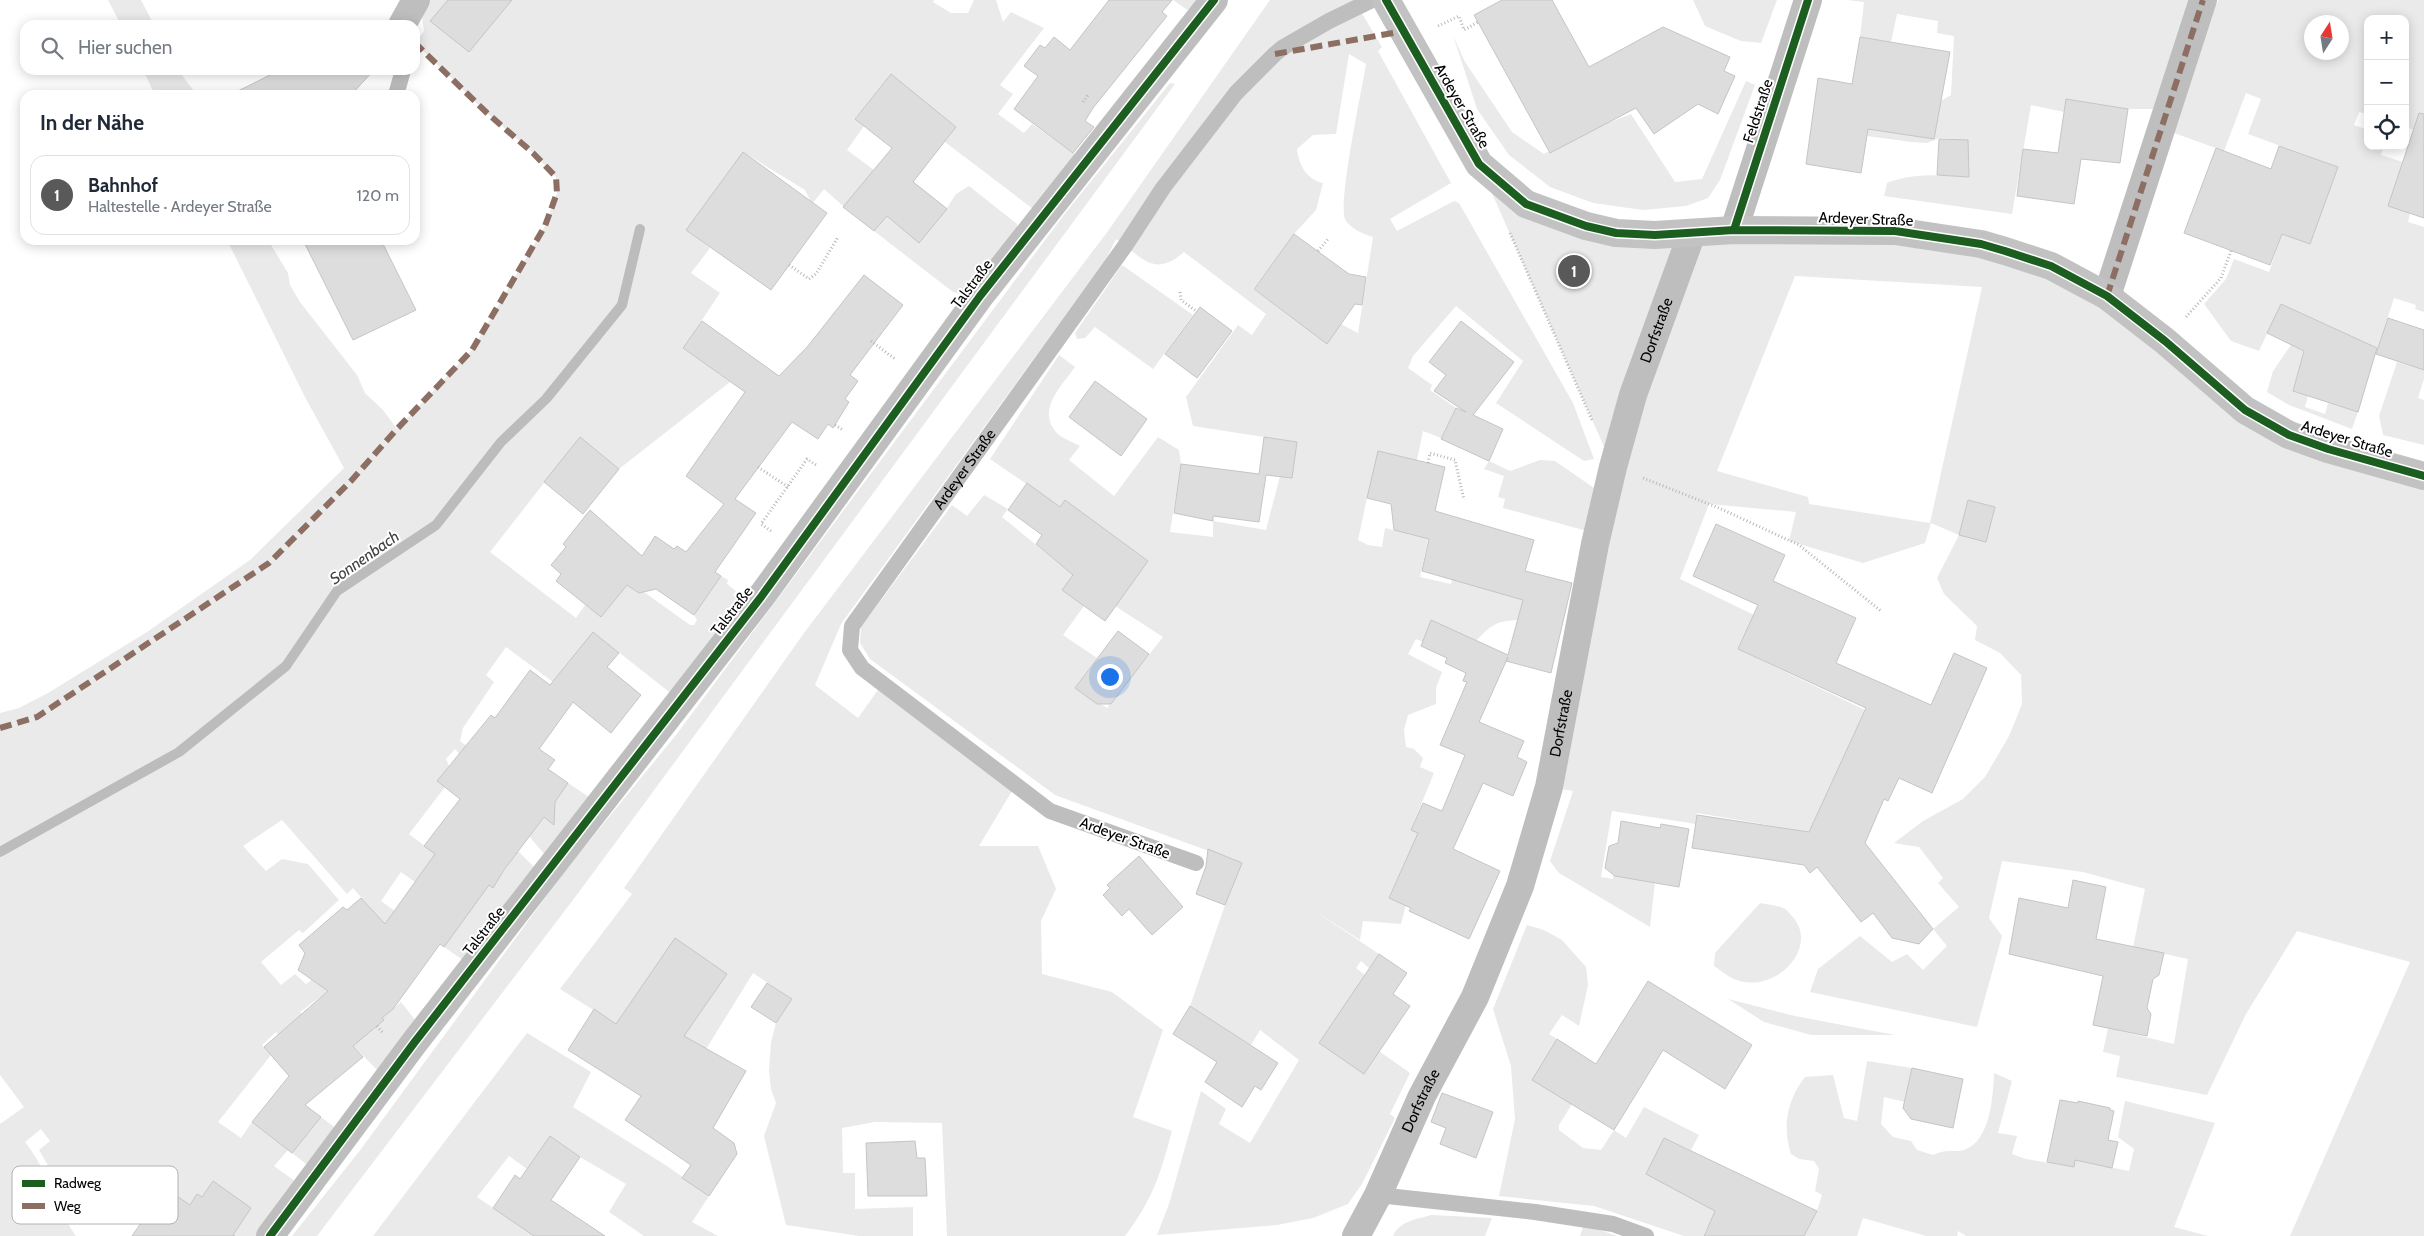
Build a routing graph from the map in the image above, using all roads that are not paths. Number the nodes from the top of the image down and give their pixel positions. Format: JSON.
{"nodes":[{"id":1,"x":416,"y":0,"type":"edge"},
{"id":2,"x":1214,"y":0,"type":"edge"},
{"id":3,"x":1372,"y":0,"type":"edge"},
{"id":4,"x":1386,"y":0,"type":"edge"},
{"id":5,"x":1808,"y":0,"type":"edge"},
{"id":6,"x":2203,"y":0,"type":"edge"},
{"id":7,"x":405,"y":20,"type":"edge"},
{"id":8,"x":402,"y":75,"type":"edge"},
{"id":9,"x":397,"y":90,"type":"edge"},
{"id":10,"x":1734,"y":230,"type":"junction"},
{"id":11,"x":1692,"y":234,"type":"junction"},
{"id":12,"x":2107,"y":296,"type":"junction"},
{"id":13,"x":2424,"y":476,"type":"edge"},
{"id":14,"x":1196,"y":863,"type":"dead end"},
{"id":15,"x":1378,"y":1195,"type":"junction"},
{"id":16,"x":270,"y":1236,"type":"edge"},
{"id":17,"x":1356,"y":1236,"type":"edge"},
{"id":18,"x":1646,"y":1236,"type":"edge"}],
"edges":[{"from":1,"to":7,"type":"street"},
{"from":2,"to":16,"type":"street","name":"Talstraße"},
{"from":3,"to":14,"type":"lane","name":"Ardeyer Straße"},
{"from":4,"to":11,"type":"main road","name":"Ardeyer Straße"},
{"from":5,"to":10,"type":"street","name":"Feldstraße"},
{"from":6,"to":12,"type":"street"},
{"from":8,"to":9,"type":"lane"},
{"from":10,"to":11,"type":"main road","name":"Ardeyer Straße"},
{"from":10,"to":12,"type":"main road","name":"Ardeyer Straße"},
{"from":11,"to":15,"type":"street","name":"Dorfstraße"},
{"from":12,"to":13,"type":"main road","name":"Ardeyer Straße"},
{"from":15,"to":17,"type":"street","name":"Dorfstraße"},
{"from":15,"to":18,"type":"lane"}]}
